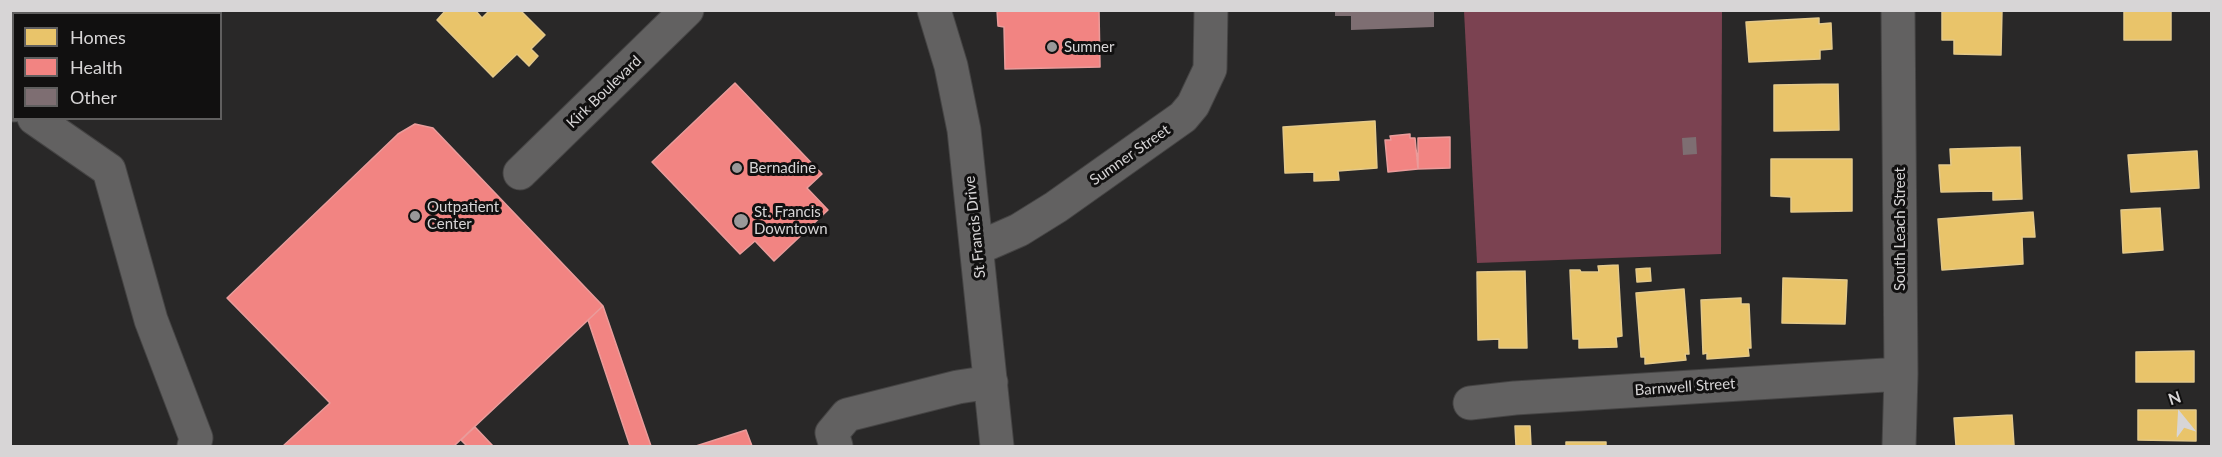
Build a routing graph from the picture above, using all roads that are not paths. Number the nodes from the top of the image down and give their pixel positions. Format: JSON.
{"nodes":[{"id":1,"x":687,"y":10,"type":"edge"},
{"id":2,"x":934,"y":10,"type":"edge"},
{"id":3,"x":1211,"y":10,"type":"edge"},
{"id":4,"x":1898,"y":10,"type":"edge"},
{"id":5,"x":37,"y":120,"type":"edge"},
{"id":6,"x":520,"y":173,"type":"dead end"},
{"id":7,"x":978,"y":248,"type":"junction"},
{"id":8,"x":1901,"y":374,"type":"junction"},
{"id":9,"x":991,"y":382,"type":"junction"},
{"id":10,"x":1470,"y":403,"type":"dead end"},
{"id":11,"x":194,"y":447,"type":"edge"},
{"id":12,"x":836,"y":447,"type":"edge"},
{"id":13,"x":997,"y":447,"type":"edge"},
{"id":14,"x":1899,"y":447,"type":"edge"}],
"edges":[{"from":1,"to":6,"type":"street","name":"Kirk Boulevard"},
{"from":2,"to":7,"type":"street","name":"St Francis Drive"},
{"from":3,"to":7,"type":"street","name":"Sumner Street"},
{"from":4,"to":8,"type":"street","name":"South Leach Street"},
{"from":5,"to":11,"type":"street"},
{"from":7,"to":9,"type":"street","name":"St Francis Drive"},
{"from":8,"to":10,"type":"street","name":"Barnwell Street"},
{"from":8,"to":14,"type":"street","name":"South Leach Street"},
{"from":9,"to":12,"type":"street"},
{"from":9,"to":13,"type":"street","name":"St Francis Drive"}]}
